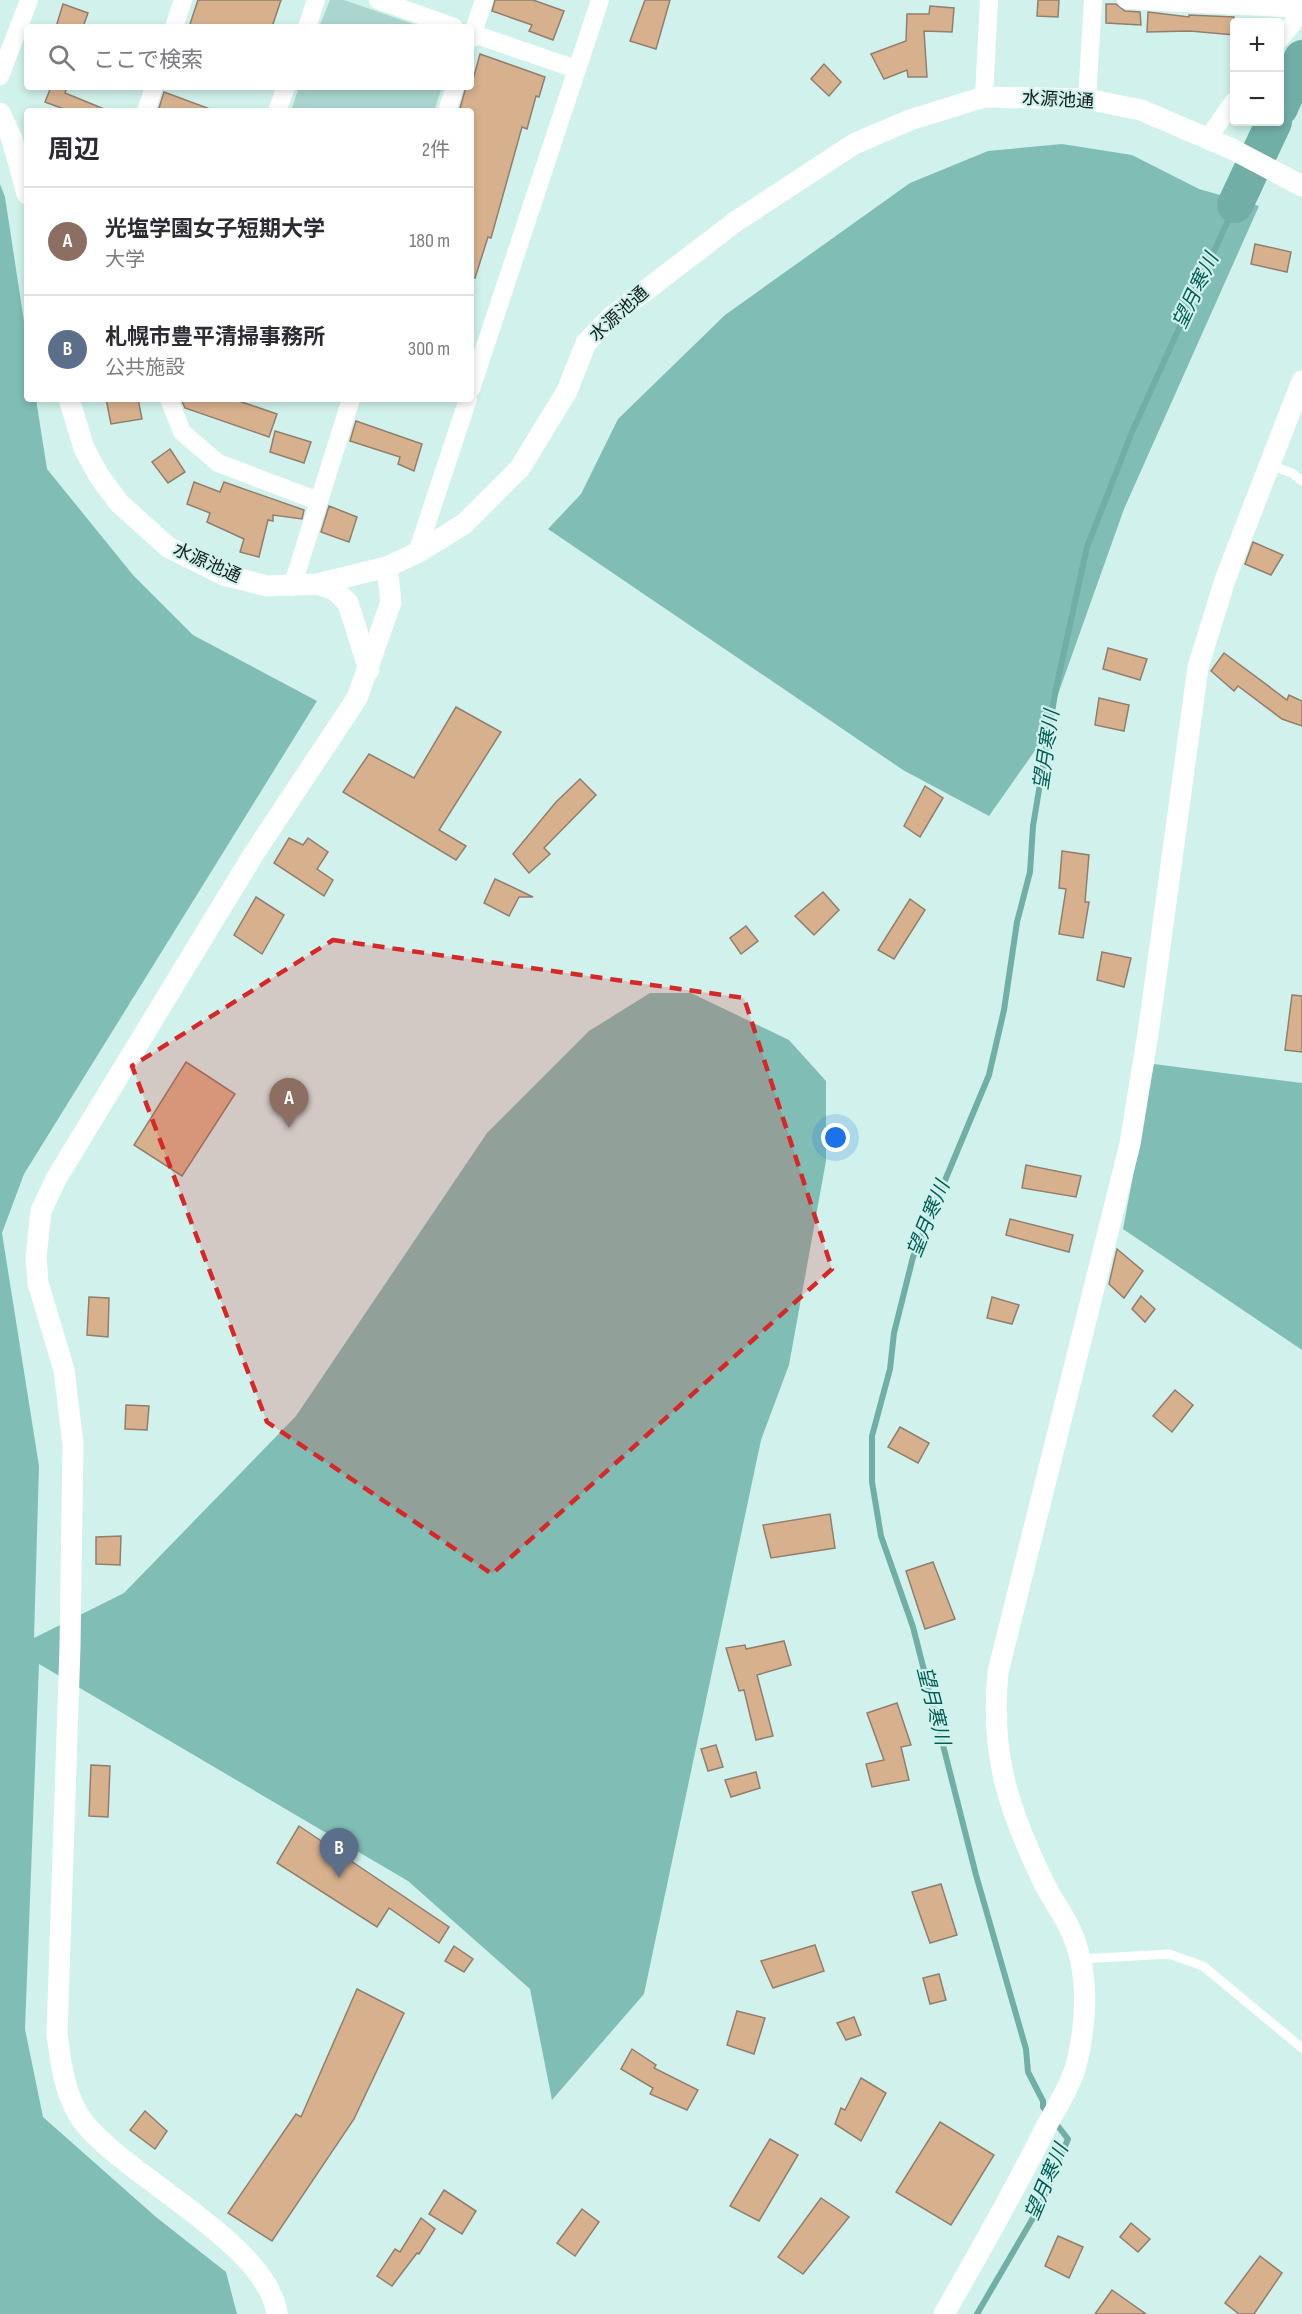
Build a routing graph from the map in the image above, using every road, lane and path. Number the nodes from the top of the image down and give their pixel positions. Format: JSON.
{"nodes":[{"id":1,"x":29,"y":0,"type":"edge"},
{"id":2,"x":183,"y":0,"type":"edge"},
{"id":3,"x":316,"y":0,"type":"edge"},
{"id":4,"x":378,"y":0,"type":"edge"},
{"id":5,"x":484,"y":0,"type":"edge"},
{"id":6,"x":600,"y":0,"type":"edge"},
{"id":7,"x":989,"y":0,"type":"edge"},
{"id":8,"x":1093,"y":0,"type":"edge"},
{"id":9,"x":1126,"y":0,"type":"edge"},
{"id":10,"x":1302,"y":10,"type":"edge"},
{"id":11,"x":175,"y":24,"type":"edge"},
{"id":12,"x":308,"y":24,"type":"edge"},
{"id":13,"x":446,"y":24,"type":"edge"},
{"id":14,"x":474,"y":29,"type":"edge"},
{"id":15,"x":1284,"y":34,"type":"edge"},
{"id":16,"x":474,"y":36,"type":"edge"},
{"id":17,"x":576,"y":69,"type":"junction"},
{"id":18,"x":0,"y":76,"type":"edge"},
{"id":19,"x":153,"y":90,"type":"edge"},
{"id":20,"x":285,"y":90,"type":"edge"},
{"id":21,"x":454,"y":90,"type":"edge"},
{"id":22,"x":984,"y":97,"type":"junction"},
{"id":23,"x":1087,"y":99,"type":"junction"},
{"id":24,"x":1230,"y":107,"type":"edge"},
{"id":25,"x":147,"y":108,"type":"edge"},
{"id":26,"x":278,"y":108,"type":"edge"},
{"id":27,"x":448,"y":108,"type":"edge"},
{"id":28,"x":0,"y":113,"type":"edge"},
{"id":29,"x":1208,"y":138,"type":"junction"},
{"id":30,"x":24,"y":183,"type":"edge"},
{"id":31,"x":1302,"y":186,"type":"edge"},
{"id":32,"x":474,"y":380,"type":"edge"},
{"id":33,"x":1302,"y":381,"type":"edge"},
{"id":34,"x":70,"y":402,"type":"edge"},
{"id":35,"x":170,"y":402,"type":"edge"},
{"id":36,"x":350,"y":402,"type":"edge"},
{"id":37,"x":467,"y":402,"type":"edge"},
{"id":38,"x":1270,"y":465,"type":"junction"},
{"id":39,"x":1302,"y":481,"type":"edge"},
{"id":40,"x":318,"y":501,"type":"junction"},
{"id":41,"x":417,"y":554,"type":"junction"},
{"id":42,"x":387,"y":567,"type":"junction"},
{"id":43,"x":317,"y":585,"type":"junction"},
{"id":44,"x":292,"y":587,"type":"junction"},
{"id":45,"x":369,"y":670,"type":"junction"},
{"id":46,"x":1078,"y":1959,"type":"junction"},
{"id":47,"x":1302,"y":2048,"type":"edge"},
{"id":48,"x":946,"y":2313,"type":"edge"},
{"id":49,"x":277,"y":2314,"type":"edge"}],
"edges":[{"from":1,"to":18,"type":"street"},
{"from":2,"to":11,"type":"street"},
{"from":3,"to":12,"type":"street"},
{"from":4,"to":13,"type":"street"},
{"from":5,"to":14,"type":"street"},
{"from":6,"to":17,"type":"street"},
{"from":7,"to":22,"type":"street"},
{"from":8,"to":23,"type":"street"},
{"from":9,"to":10,"type":"street"},
{"from":10,"to":15,"type":"street"},
{"from":16,"to":17,"type":"street"},
{"from":17,"to":32,"type":"street"},
{"from":19,"to":25,"type":"street"},
{"from":20,"to":26,"type":"street"},
{"from":21,"to":27,"type":"street"},
{"from":22,"to":23,"type":"street","name":"水源池通"},
{"from":22,"to":41,"type":"street","name":"水源池通"},
{"from":23,"to":29,"type":"street","name":"水源池通"},
{"from":24,"to":29,"type":"street"},
{"from":28,"to":30,"type":"street"},
{"from":29,"to":31,"type":"street","name":"水源池通"},
{"from":33,"to":38,"type":"street"},
{"from":34,"to":44,"type":"street","name":"水源池通"},
{"from":35,"to":40,"type":"street"},
{"from":36,"to":40,"type":"street"},
{"from":37,"to":41,"type":"street"},
{"from":38,"to":39,"type":"lane"},
{"from":38,"to":46,"type":"street"},
{"from":40,"to":44,"type":"street"},
{"from":41,"to":42,"type":"street","name":"水源池通"},
{"from":42,"to":43,"type":"street","name":"水源池通"},
{"from":42,"to":45,"type":"street"},
{"from":43,"to":44,"type":"street","name":"水源池通"},
{"from":43,"to":45,"type":"street"},
{"from":45,"to":49,"type":"street"},
{"from":46,"to":47,"type":"lane"},
{"from":46,"to":48,"type":"street"}]}
